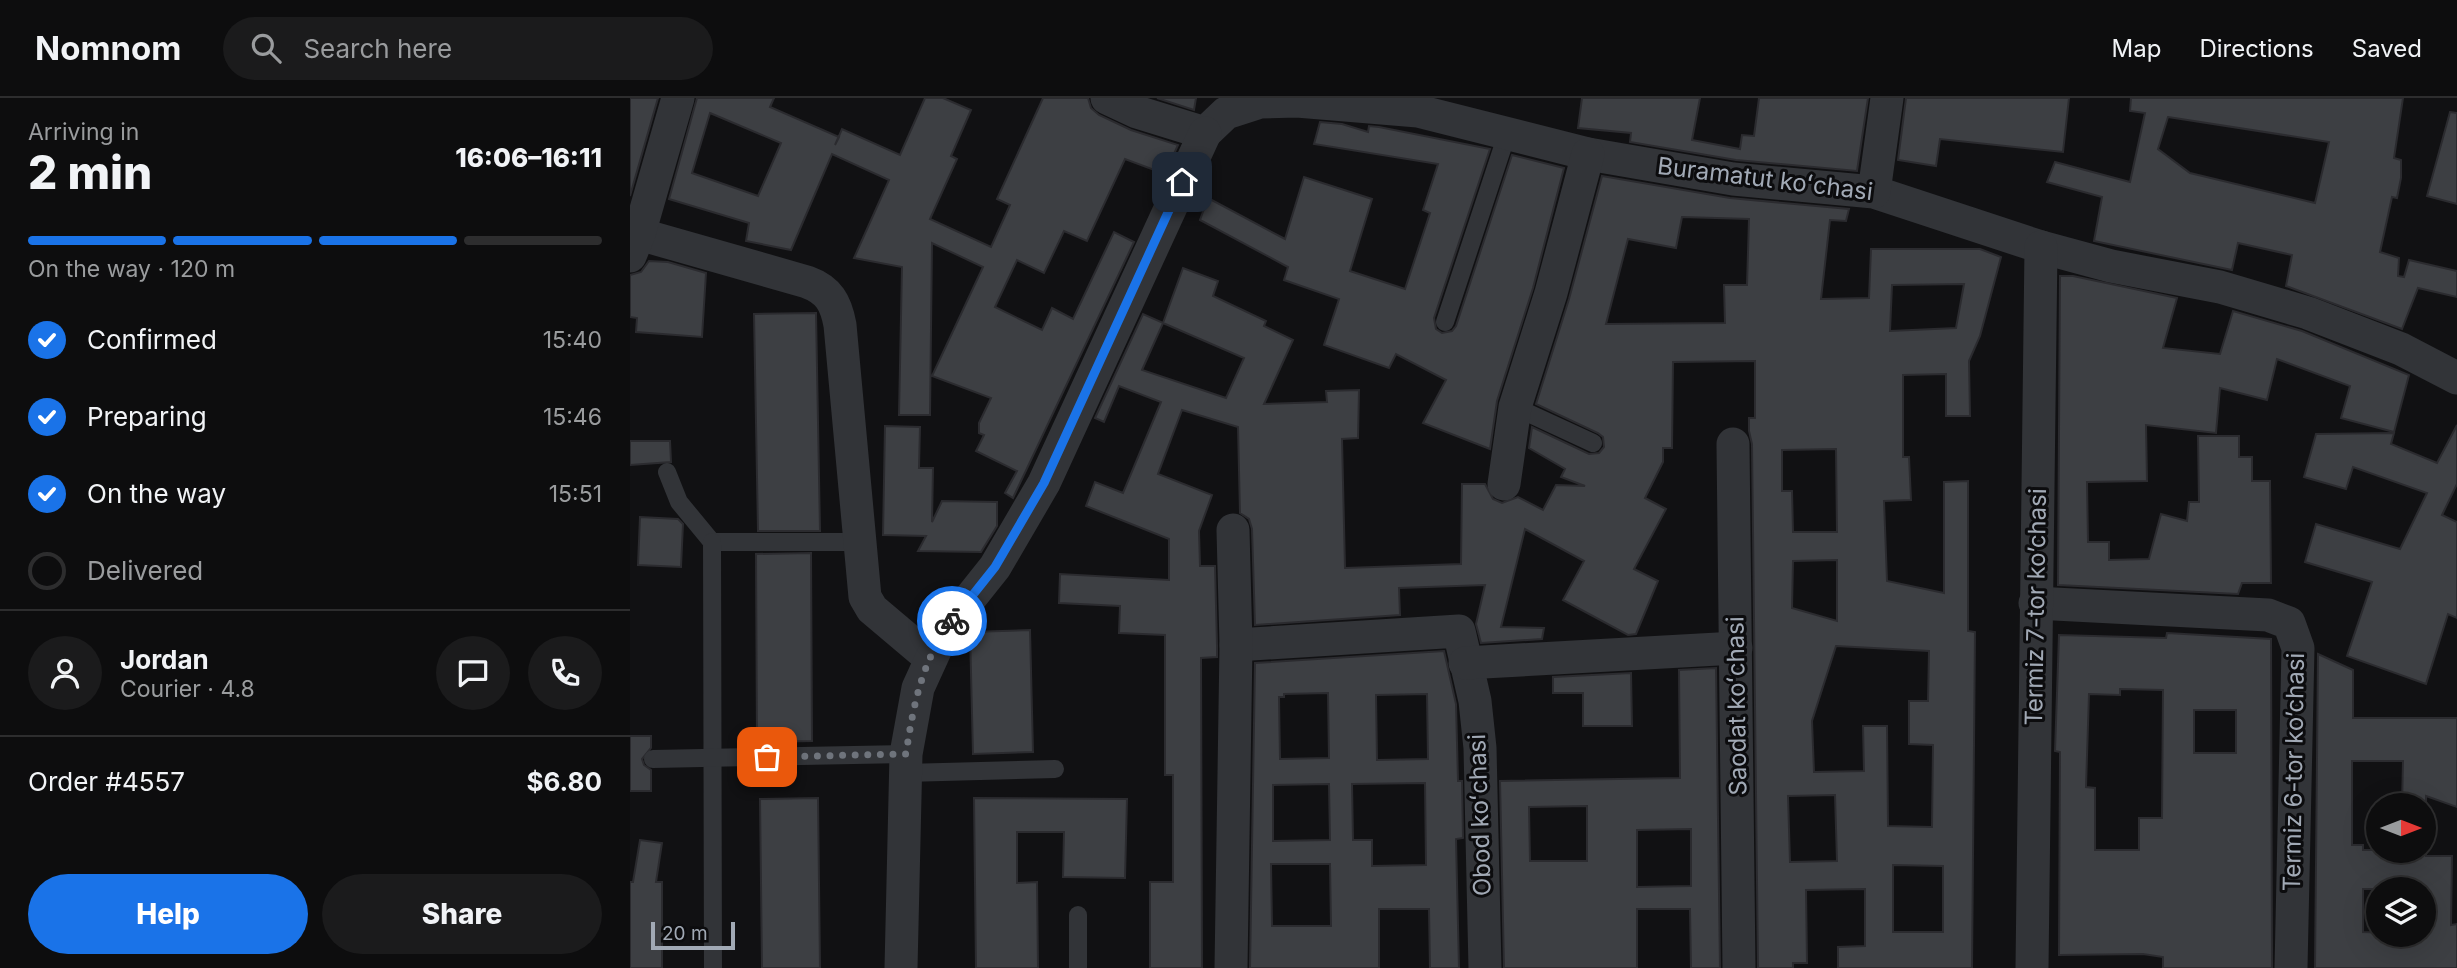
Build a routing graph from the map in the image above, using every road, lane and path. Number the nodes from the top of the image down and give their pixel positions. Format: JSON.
{"nodes":[{"id":1,"x":678,"y":98,"type":"edge"},
{"id":2,"x":1107,"y":98,"type":"edge"},
{"id":3,"x":1887,"y":98,"type":"edge"},
{"id":4,"x":1418,"y":105,"type":"edge"},
{"id":5,"x":1205,"y":132,"type":"junction"},
{"id":6,"x":1507,"y":134,"type":"junction"},
{"id":7,"x":1588,"y":154,"type":"junction"},
{"id":8,"x":1874,"y":191,"type":"junction"},
{"id":9,"x":635,"y":245,"type":"edge"},
{"id":10,"x":2041,"y":247,"type":"junction"},
{"id":11,"x":1445,"y":322,"type":"dead end"},
{"id":12,"x":2457,"y":378,"type":"edge"},
{"id":13,"x":1515,"y":407,"type":"junction"},
{"id":14,"x":1593,"y":443,"type":"dead end"},
{"id":15,"x":1733,"y":444,"type":"dead end"},
{"id":16,"x":667,"y":472,"type":"dead end"},
{"id":17,"x":1504,"y":484,"type":"dead end"},
{"id":18,"x":1233,"y":530,"type":"dead end"},
{"id":19,"x":712,"y":542,"type":"junction"},
{"id":20,"x":858,"y":542,"type":"junction"},
{"id":21,"x":2035,"y":603,"type":"junction"},
{"id":22,"x":1236,"y":645,"type":"junction"},
{"id":23,"x":1736,"y":648,"type":"junction"},
{"id":24,"x":930,"y":658,"type":"junction"},
{"id":25,"x":1465,"y":663,"type":"junction"},
{"id":26,"x":711,"y":758,"type":"junction"},
{"id":27,"x":653,"y":760,"type":"dead end"},
{"id":28,"x":906,"y":764,"type":"junction"},
{"id":29,"x":1055,"y":769,"type":"dead end"},
{"id":30,"x":1078,"y":915,"type":"dead end"},
{"id":31,"x":713,"y":968,"type":"edge"},
{"id":32,"x":901,"y":968,"type":"edge"},
{"id":33,"x":1078,"y":968,"type":"edge"},
{"id":34,"x":1231,"y":968,"type":"edge"},
{"id":35,"x":1485,"y":968,"type":"edge"},
{"id":36,"x":1739,"y":968,"type":"edge"},
{"id":37,"x":2032,"y":968,"type":"edge"},
{"id":38,"x":2291,"y":968,"type":"edge"}],
"edges":[{"from":1,"to":9,"type":"street"},
{"from":2,"to":5,"type":"street"},
{"from":3,"to":8,"type":"street"},
{"from":4,"to":5,"type":"street","name":"Buramatut koʻchasi"},
{"from":4,"to":6,"type":"street","name":"Buramatut koʻchasi"},
{"from":5,"to":24,"type":"street"},
{"from":6,"to":7,"type":"street","name":"Buramatut koʻchasi"},
{"from":6,"to":11,"type":"lane"},
{"from":7,"to":8,"type":"street","name":"Buramatut koʻchasi"},
{"from":7,"to":13,"type":"street"},
{"from":8,"to":10,"type":"street","name":"Buramatut koʻchasi"},
{"from":9,"to":20,"type":"street"},
{"from":10,"to":12,"type":"street","name":"Buramatut koʻchasi"},
{"from":10,"to":21,"type":"street","name":"Termiz 7-tor koʼchasi"},
{"from":13,"to":14,"type":"lane"},
{"from":13,"to":17,"type":"street"},
{"from":15,"to":23,"type":"street","name":"Saodat koʻchasi"},
{"from":16,"to":19,"type":"lane"},
{"from":18,"to":22,"type":"street"},
{"from":19,"to":20,"type":"lane"},
{"from":19,"to":26,"type":"lane"},
{"from":20,"to":24,"type":"street"},
{"from":21,"to":37,"type":"street","name":"Termiz 7-tor koʼchasi"},
{"from":21,"to":38,"type":"street","name":"Termiz 6-tor koʼchasi"},
{"from":22,"to":25,"type":"street","name":"Obod koʻchasi"},
{"from":22,"to":34,"type":"street"},
{"from":23,"to":25,"type":"street"},
{"from":23,"to":36,"type":"street","name":"Saodat koʻchasi"},
{"from":24,"to":28,"type":"street"},
{"from":25,"to":35,"type":"street","name":"Obod koʻchasi"},
{"from":26,"to":27,"type":"lane"},
{"from":26,"to":28,"type":"lane"},
{"from":26,"to":31,"type":"lane"},
{"from":28,"to":29,"type":"lane"},
{"from":28,"to":32,"type":"street"},
{"from":30,"to":33,"type":"lane"}]}
